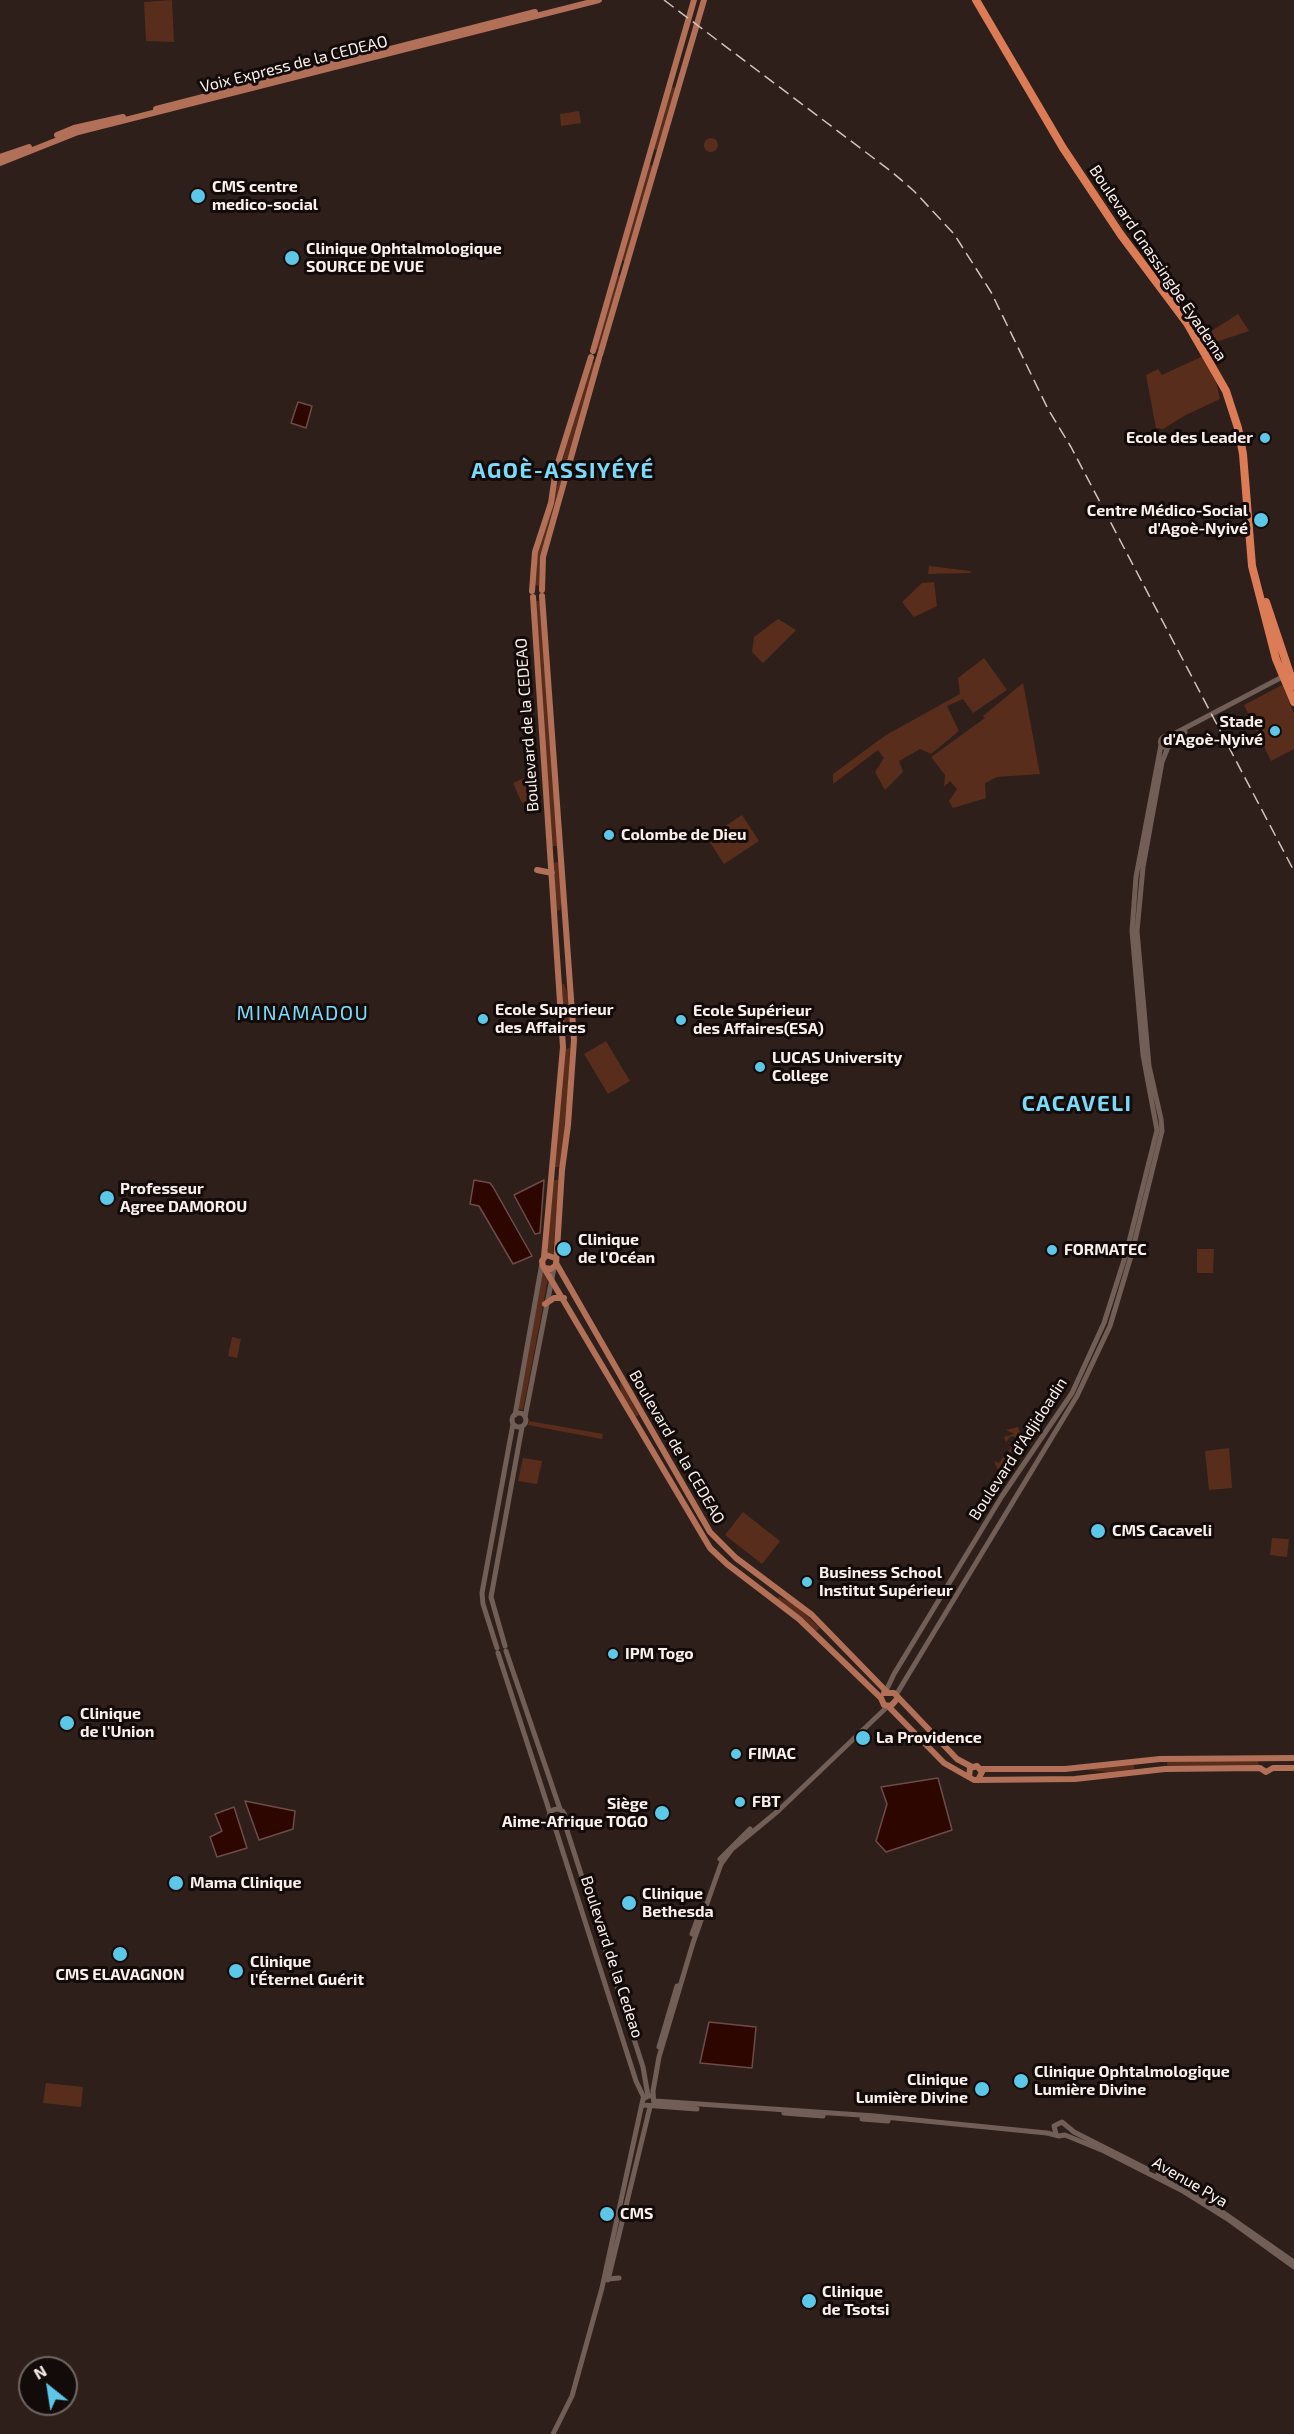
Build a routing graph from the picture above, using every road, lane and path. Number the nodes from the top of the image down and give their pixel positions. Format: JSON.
{"nodes":[{"id":1,"x":583,"y":0,"type":"edge"},
{"id":2,"x":599,"y":0,"type":"edge"},
{"id":3,"x":694,"y":0,"type":"edge"},
{"id":4,"x":704,"y":0,"type":"edge"},
{"id":5,"x":979,"y":0,"type":"edge"},
{"id":6,"x":690,"y":11,"type":"junction"},
{"id":7,"x":698,"y":17,"type":"junction"},
{"id":8,"x":686,"y":24,"type":"junction"},
{"id":9,"x":694,"y":30,"type":"junction"},
{"id":10,"x":670,"y":82,"type":"junction"},
{"id":11,"x":678,"y":86,"type":"junction"},
{"id":12,"x":29,"y":148,"type":"junction"},
{"id":13,"x":649,"y":156,"type":"junction"},
{"id":14,"x":657,"y":158,"type":"junction"},
{"id":15,"x":2,"y":159,"type":"edge"},
{"id":16,"x":617,"y":267,"type":"junction"},
{"id":17,"x":626,"y":269,"type":"junction"},
{"id":18,"x":592,"y":354,"type":"junction"},
{"id":19,"x":600,"y":356,"type":"junction"},
{"id":20,"x":557,"y":470,"type":"junction"},
{"id":21,"x":567,"y":472,"type":"junction"},
{"id":22,"x":542,"y":593,"type":"junction"},
{"id":23,"x":532,"y":594,"type":"junction"},
{"id":24,"x":1287,"y":676,"type":"junction"},
{"id":25,"x":1294,"y":686,"type":"edge"},
{"id":26,"x":1294,"y":702,"type":"edge"},
{"id":27,"x":1169,"y":739,"type":"junction"},
{"id":28,"x":1161,"y":745,"type":"junction"},
{"id":29,"x":1168,"y":747,"type":"junction"},
{"id":30,"x":560,"y":852,"type":"junction"},
{"id":31,"x":551,"y":855,"type":"junction"},
{"id":32,"x":537,"y":870,"type":"dead end"},
{"id":33,"x":552,"y":873,"type":"junction"},
{"id":34,"x":563,"y":1040,"type":"junction"},
{"id":35,"x":573,"y":1040,"type":"junction"},
{"id":36,"x":1150,"y":1172,"type":"junction"},
{"id":37,"x":553,"y":1174,"type":"junction"},
{"id":38,"x":562,"y":1174,"type":"junction"},
{"id":39,"x":544,"y":1263,"type":"junction"},
{"id":40,"x":555,"y":1263,"type":"junction"},
{"id":41,"x":551,"y":1277,"type":"junction"},
{"id":42,"x":564,"y":1298,"type":"junction"},
{"id":43,"x":545,"y":1304,"type":"junction"},
{"id":44,"x":514,"y":1415,"type":"junction"},
{"id":45,"x":525,"y":1417,"type":"junction"},
{"id":46,"x":644,"y":1418,"type":"junction"},
{"id":47,"x":636,"y":1422,"type":"junction"},
{"id":48,"x":513,"y":1424,"type":"junction"},
{"id":49,"x":522,"y":1426,"type":"junction"},
{"id":50,"x":658,"y":1442,"type":"junction"},
{"id":51,"x":651,"y":1448,"type":"junction"},
{"id":52,"x":492,"y":1539,"type":"junction"},
{"id":53,"x":501,"y":1542,"type":"junction"},
{"id":54,"x":490,"y":1548,"type":"junction"},
{"id":55,"x":500,"y":1551,"type":"junction"},
{"id":56,"x":824,"y":1626,"type":"junction"},
{"id":57,"x":816,"y":1634,"type":"junction"},
{"id":58,"x":831,"y":1634,"type":"junction"},
{"id":59,"x":823,"y":1642,"type":"junction"},
{"id":60,"x":506,"y":1649,"type":"junction"},
{"id":61,"x":498,"y":1651,"type":"junction"},
{"id":62,"x":886,"y":1691,"type":"junction"},
{"id":63,"x":896,"y":1697,"type":"junction"},
{"id":64,"x":885,"y":1704,"type":"junction"},
{"id":65,"x":1262,"y":1758,"type":"junction"},
{"id":66,"x":1272,"y":1758,"type":"junction"},
{"id":67,"x":1294,"y":1758,"type":"edge"},
{"id":68,"x":1165,"y":1759,"type":"junction"},
{"id":69,"x":1137,"y":1761,"type":"junction"},
{"id":70,"x":972,"y":1767,"type":"junction"},
{"id":71,"x":1260,"y":1768,"type":"junction"},
{"id":72,"x":1273,"y":1768,"type":"junction"},
{"id":73,"x":1294,"y":1768,"type":"edge"},
{"id":74,"x":981,"y":1769,"type":"junction"},
{"id":75,"x":1165,"y":1769,"type":"junction"},
{"id":76,"x":1138,"y":1771,"type":"junction"},
{"id":77,"x":969,"y":1777,"type":"junction"},
{"id":78,"x":978,"y":1780,"type":"junction"},
{"id":79,"x":560,"y":1809,"type":"junction"},
{"id":80,"x":550,"y":1813,"type":"junction"},
{"id":81,"x":564,"y":1821,"type":"junction"},
{"id":82,"x":554,"y":1824,"type":"junction"},
{"id":83,"x":653,"y":2074,"type":"junction"},
{"id":84,"x":645,"y":2075,"type":"junction"},
{"id":85,"x":650,"y":2100,"type":"junction"},
{"id":86,"x":1068,"y":2128,"type":"junction"},
{"id":87,"x":1052,"y":2133,"type":"junction"},
{"id":88,"x":1065,"y":2135,"type":"junction"},
{"id":89,"x":1294,"y":2262,"type":"edge"},
{"id":90,"x":1294,"y":2267,"type":"edge"},
{"id":91,"x":608,"y":2278,"type":"junction"},
{"id":92,"x":619,"y":2278,"type":"dead end"},
{"id":93,"x":554,"y":2434,"type":"edge"}],
"edges":[{"from":1,"to":12,"type":"main road"},
{"from":2,"to":12,"type":"main road","name":"Voix Express de la CEDEAO"},
{"from":3,"to":6,"type":"main road"},
{"from":4,"to":7,"type":"main road"},
{"from":5,"to":24,"type":"highway","name":"Boulevard Gnassingbe Eyadema"},
{"from":6,"to":7,"type":"main road"},
{"from":6,"to":8,"type":"main road"},
{"from":7,"to":9,"type":"main road"},
{"from":8,"to":9,"type":"main road"},
{"from":8,"to":10,"type":"main road"},
{"from":9,"to":11,"type":"main road"},
{"from":10,"to":11,"type":"main road"},
{"from":10,"to":13,"type":"main road"},
{"from":11,"to":14,"type":"main road"},
{"from":12,"to":15,"type":"main road"},
{"from":13,"to":14,"type":"main road"},
{"from":13,"to":16,"type":"main road"},
{"from":14,"to":17,"type":"main road"},
{"from":16,"to":17,"type":"main road"},
{"from":16,"to":18,"type":"main road"},
{"from":17,"to":19,"type":"main road"},
{"from":18,"to":19,"type":"main road"},
{"from":18,"to":20,"type":"main road"},
{"from":19,"to":21,"type":"main road"},
{"from":20,"to":21,"type":"main road"},
{"from":20,"to":21,"type":"main road"},
{"from":20,"to":23,"type":"main road","name":"Boulevard de la CEDEAO"},
{"from":21,"to":22,"type":"main road","name":"Boulevard de la CEDEAO"},
{"from":22,"to":23,"type":"main road"},
{"from":22,"to":30,"type":"main road","name":"Boulevard de la CEDEAO"},
{"from":23,"to":31,"type":"main road","name":"Boulevard de la CEDEAO"},
{"from":24,"to":25,"type":"highway","name":"Boulevard Gnassingbe Eyadema"},
{"from":24,"to":26,"type":"highway","name":"Boulevard Gnassingbe Eyadema"},
{"from":24,"to":27,"type":"main road"},
{"from":27,"to":28,"type":"main road"},
{"from":27,"to":29,"type":"main road","name":"Boulevard d'Adjidoadin"},
{"from":28,"to":29,"type":"main road"},
{"from":28,"to":36,"type":"main road","name":"Boulevard d'Adjidoadin"},
{"from":29,"to":36,"type":"main road","name":"Boulevard d'Adjidoadin"},
{"from":30,"to":31,"type":"main road"},
{"from":30,"to":31,"type":"main road"},
{"from":30,"to":35,"type":"main road","name":"Boulevard de la CEDEAO"},
{"from":31,"to":33,"type":"main road","name":"Boulevard de la CEDEAO"},
{"from":32,"to":33,"type":"main road"},
{"from":33,"to":34,"type":"main road","name":"Boulevard de la CEDEAO"},
{"from":34,"to":35,"type":"main road"},
{"from":34,"to":37,"type":"main road","name":"Boulevard de la CEDEAO"},
{"from":35,"to":38,"type":"main road","name":"Boulevard de la CEDEAO"},
{"from":36,"to":62,"type":"main road","name":"Boulevard d'Adjidoadin"},
{"from":36,"to":63,"type":"main road","name":"Boulevard d'Adjidoadin"},
{"from":37,"to":38,"type":"main road"},
{"from":37,"to":39,"type":"main road","name":"Boulevard de la CEDEAO"},
{"from":38,"to":40,"type":"main road","name":"Boulevard de la CEDEAO"},
{"from":39,"to":40,"type":"main road"},
{"from":39,"to":40,"type":"main road"},
{"from":39,"to":41,"type":"main road"},
{"from":39,"to":44,"type":"main road","name":"Boulevard de la CEDEAO"},
{"from":40,"to":41,"type":"main road","name":"Boulevard de la CEDEAO"},
{"from":40,"to":46,"type":"main road","name":"Boulevard de la CEDEAO"},
{"from":41,"to":42,"type":"main road"},
{"from":41,"to":43,"type":"main road","name":"Boulevard de la CEDEAO"},
{"from":42,"to":43,"type":"main road"},
{"from":42,"to":47,"type":"main road"},
{"from":43,"to":45,"type":"main road","name":"Boulevard de la CEDEAO"},
{"from":44,"to":45,"type":"main road"},
{"from":44,"to":48,"type":"main road"},
{"from":45,"to":49,"type":"main road"},
{"from":46,"to":47,"type":"main road"},
{"from":46,"to":50,"type":"main road","name":"Boulevard de la CEDEAO"},
{"from":47,"to":51,"type":"main road"},
{"from":48,"to":49,"type":"main road"},
{"from":48,"to":52,"type":"main road"},
{"from":49,"to":53,"type":"main road"},
{"from":50,"to":51,"type":"main road"},
{"from":50,"to":56,"type":"main road","name":"Boulevard de la CEDEAO"},
{"from":51,"to":57,"type":"main road"},
{"from":52,"to":53,"type":"main road"},
{"from":52,"to":54,"type":"main road"},
{"from":53,"to":55,"type":"main road"},
{"from":54,"to":55,"type":"main road"},
{"from":54,"to":61,"type":"main road"},
{"from":55,"to":60,"type":"main road"},
{"from":56,"to":57,"type":"main road"},
{"from":56,"to":58,"type":"main road","name":"Boulevard de la CEDEAO"},
{"from":57,"to":59,"type":"main road"},
{"from":58,"to":59,"type":"main road"},
{"from":58,"to":62,"type":"main road","name":"Boulevard de la CEDEAO"},
{"from":59,"to":64,"type":"main road"},
{"from":60,"to":61,"type":"main road"},
{"from":60,"to":79,"type":"main road"},
{"from":61,"to":80,"type":"main road"},
{"from":62,"to":63,"type":"main road"},
{"from":62,"to":64,"type":"main road"},
{"from":63,"to":64,"type":"main road"},
{"from":63,"to":70,"type":"main road"},
{"from":64,"to":77,"type":"main road"},
{"from":64,"to":83,"type":"main road"},
{"from":64,"to":85,"type":"main road"},
{"from":65,"to":66,"type":"main road"},
{"from":65,"to":68,"type":"main road"},
{"from":65,"to":71,"type":"main road"},
{"from":66,"to":67,"type":"main road"},
{"from":66,"to":72,"type":"main road"},
{"from":68,"to":69,"type":"main road"},
{"from":68,"to":75,"type":"main road"},
{"from":69,"to":74,"type":"main road"},
{"from":69,"to":76,"type":"main road"},
{"from":70,"to":74,"type":"main road"},
{"from":70,"to":77,"type":"main road"},
{"from":71,"to":72,"type":"main road"},
{"from":71,"to":75,"type":"main road"},
{"from":72,"to":73,"type":"main road"},
{"from":74,"to":78,"type":"main road"},
{"from":75,"to":76,"type":"main road"},
{"from":76,"to":78,"type":"main road"},
{"from":77,"to":78,"type":"main road"},
{"from":79,"to":80,"type":"main road"},
{"from":79,"to":81,"type":"main road"},
{"from":80,"to":82,"type":"main road"},
{"from":81,"to":82,"type":"main road"},
{"from":81,"to":84,"type":"main road","name":"Boulevard de la Cedeao"},
{"from":82,"to":85,"type":"main road","name":"Boulevard de la Cedeao"},
{"from":83,"to":84,"type":"main road"},
{"from":83,"to":85,"type":"main road"},
{"from":84,"to":85,"type":"main road","name":"Boulevard de la Cedeao"},
{"from":85,"to":87,"type":"main road"},
{"from":85,"to":91,"type":"main road"},
{"from":85,"to":93,"type":"main road"},
{"from":86,"to":87,"type":"main road"},
{"from":86,"to":88,"type":"main road"},
{"from":86,"to":89,"type":"main road","name":"Avenue Pya"},
{"from":87,"to":88,"type":"main road"},
{"from":88,"to":90,"type":"main road","name":"Avenue Pya"},
{"from":91,"to":92,"type":"main road"},
{"from":91,"to":93,"type":"main road"}]}
